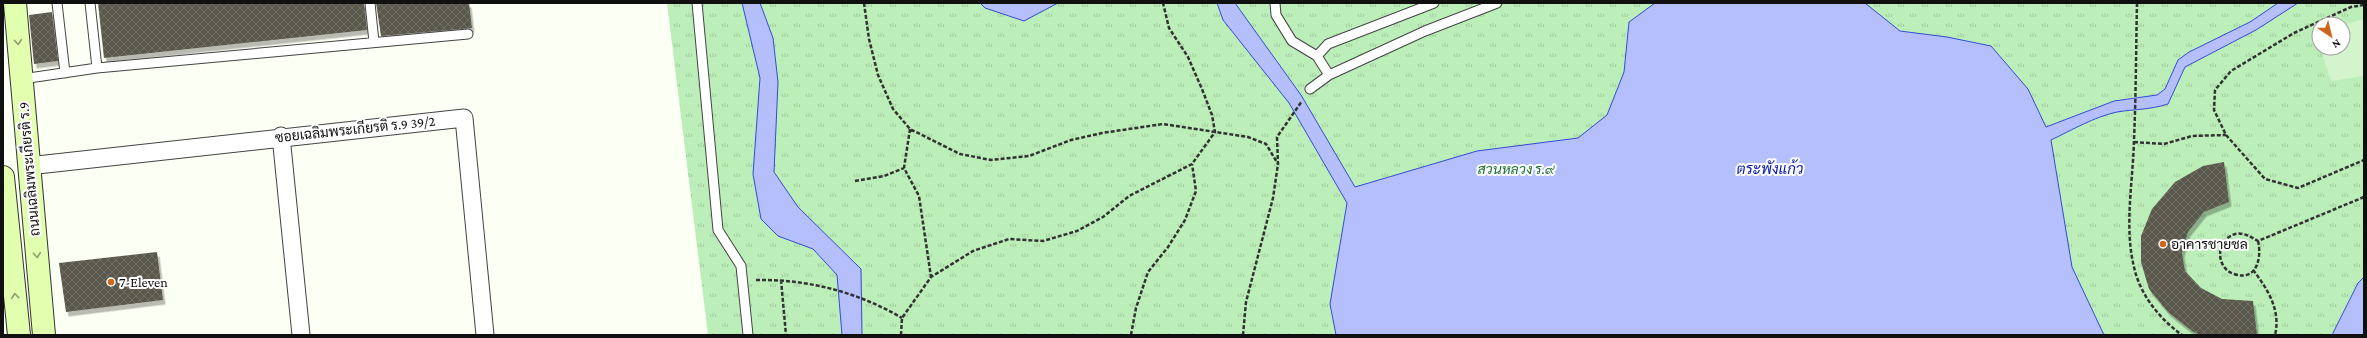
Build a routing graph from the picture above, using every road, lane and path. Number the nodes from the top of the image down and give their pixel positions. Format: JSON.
{"nodes":[{"id":1,"x":15,"y":3,"type":"edge"},
{"id":2,"x":57,"y":3,"type":"edge"},
{"id":3,"x":90,"y":3,"type":"edge"},
{"id":4,"x":370,"y":3,"type":"edge"},
{"id":5,"x":696,"y":3,"type":"edge"},
{"id":6,"x":864,"y":3,"type":"edge"},
{"id":7,"x":1163,"y":3,"type":"edge"},
{"id":8,"x":1275,"y":3,"type":"edge"},
{"id":9,"x":1434,"y":3,"type":"edge"},
{"id":10,"x":1497,"y":3,"type":"edge"},
{"id":11,"x":2137,"y":3,"type":"edge"},
{"id":12,"x":2364,"y":5,"type":"edge"},
{"id":13,"x":468,"y":34,"type":"dead end"},
{"id":14,"x":374,"y":42,"type":"junction"},
{"id":15,"x":1317,"y":56,"type":"junction"},
{"id":16,"x":97,"y":68,"type":"junction"},
{"id":17,"x":65,"y":73,"type":"junction"},
{"id":18,"x":1329,"y":75,"type":"junction"},
{"id":19,"x":21,"y":80,"type":"junction"},
{"id":20,"x":1310,"y":89,"type":"joint"},
{"id":21,"x":910,"y":129,"type":"junction"},
{"id":22,"x":1215,"y":132,"type":"junction"},
{"id":23,"x":2226,"y":135,"type":"junction"},
{"id":24,"x":281,"y":136,"type":"junction"},
{"id":25,"x":2134,"y":142,"type":"junction"},
{"id":26,"x":2364,"y":160,"type":"edge"},
{"id":27,"x":1192,"y":164,"type":"junction"},
{"id":28,"x":1278,"y":164,"type":"junction"},
{"id":29,"x":28,"y":166,"type":"junction"},
{"id":30,"x":904,"y":168,"type":"junction"},
{"id":31,"x":3,"y":177,"type":"edge"},
{"id":32,"x":855,"y":181,"type":"dead end"},
{"id":33,"x":2364,"y":198,"type":"edge"},
{"id":34,"x":2258,"y":240,"type":"junction"},
{"id":35,"x":2254,"y":270,"type":"junction"},
{"id":36,"x":931,"y":276,"type":"junction"},
{"id":37,"x":743,"y":280,"type":"junction"},
{"id":38,"x":781,"y":280,"type":"junction"},
{"id":39,"x":902,"y":318,"type":"junction"},
{"id":40,"x":19,"y":335,"type":"edge"},
{"id":41,"x":44,"y":335,"type":"edge"},
{"id":42,"x":301,"y":335,"type":"edge"},
{"id":43,"x":485,"y":335,"type":"edge"},
{"id":44,"x":748,"y":335,"type":"edge"},
{"id":45,"x":786,"y":335,"type":"edge"},
{"id":46,"x":901,"y":335,"type":"edge"},
{"id":47,"x":1131,"y":335,"type":"edge"},
{"id":48,"x":1243,"y":335,"type":"edge"},
{"id":49,"x":2182,"y":335,"type":"edge"},
{"id":50,"x":2275,"y":335,"type":"edge"}],
"edges":[{"from":1,"to":19,"type":"main road","name":"ถนนเฉลิมพระเกียรติ ร.9","one_way":true},
{"from":2,"to":17,"type":"lane"},
{"from":3,"to":16,"type":"lane"},
{"from":4,"to":14,"type":"lane"},
{"from":5,"to":37,"type":"lane"},
{"from":6,"to":21,"type":"path"},
{"from":7,"to":22,"type":"path"},
{"from":8,"to":15,"type":"lane"},
{"from":9,"to":15,"type":"lane"},
{"from":10,"to":18,"type":"lane"},
{"from":11,"to":25,"type":"path"},
{"from":12,"to":23,"type":"path"},
{"from":13,"to":14,"type":"lane"},
{"from":14,"to":16,"type":"lane"},
{"from":15,"to":18,"type":"lane"},
{"from":16,"to":17,"type":"lane"},
{"from":17,"to":19,"type":"lane"},
{"from":18,"to":20,"type":"lane"},
{"from":19,"to":29,"type":"main road","name":"ถนนเฉลิมพระเกียรติ ร.9"},
{"from":20,"to":28,"type":"path"},
{"from":21,"to":22,"type":"path"},
{"from":21,"to":30,"type":"path"},
{"from":22,"to":27,"type":"path"},
{"from":22,"to":28,"type":"path"},
{"from":23,"to":25,"type":"path"},
{"from":23,"to":26,"type":"path"},
{"from":24,"to":29,"type":"street","name":"ซอยเฉลิมพระเกียรติ ร.9 39/2"},
{"from":24,"to":42,"type":"street"},
{"from":24,"to":43,"type":"street","name":"ซอยเฉลิมพระเกียรติ ร.9 39/2"},
{"from":25,"to":49,"type":"path"},
{"from":27,"to":36,"type":"path"},
{"from":27,"to":47,"type":"path"},
{"from":28,"to":48,"type":"path"},
{"from":29,"to":41,"type":"main road","name":"ถนนเฉลิมพระเกียรติ ร.9","one_way":true},
{"from":30,"to":32,"type":"path"},
{"from":30,"to":36,"type":"path"},
{"from":40,"to":31,"type":"main road","name":"ถนนเฉลิมพระเกียรติ ร.9","one_way":true},
{"from":33,"to":34,"type":"path"},
{"from":34,"to":35,"type":"path"},
{"from":34,"to":35,"type":"path"},
{"from":35,"to":50,"type":"path"},
{"from":36,"to":39,"type":"path"},
{"from":37,"to":38,"type":"path"},
{"from":37,"to":44,"type":"lane"},
{"from":38,"to":39,"type":"path"},
{"from":38,"to":45,"type":"path"},
{"from":39,"to":46,"type":"path"}]}
